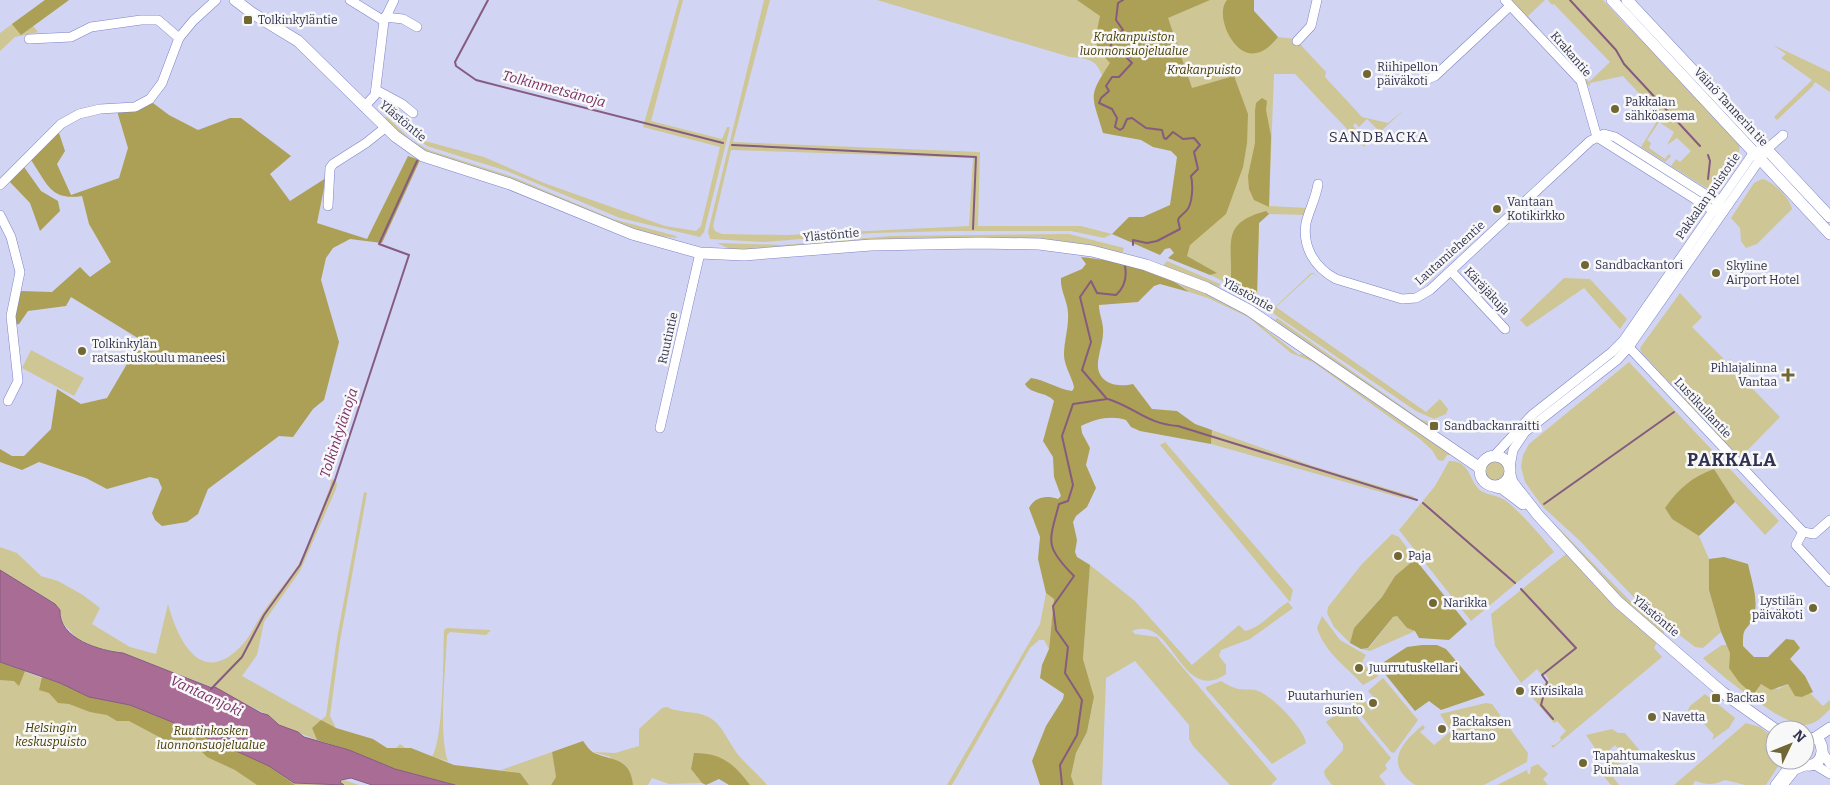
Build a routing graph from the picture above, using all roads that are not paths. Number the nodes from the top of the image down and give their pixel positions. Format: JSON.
{"nodes":[{"id":1,"x":216,"y":0,"type":"edge"},
{"id":2,"x":235,"y":0,"type":"edge"},
{"id":3,"x":350,"y":0,"type":"edge"},
{"id":4,"x":394,"y":0,"type":"edge"},
{"id":5,"x":1317,"y":0,"type":"edge"},
{"id":6,"x":1612,"y":0,"type":"edge"},
{"id":7,"x":1627,"y":0,"type":"edge"},
{"id":8,"x":1507,"y":3,"type":"edge"},
{"id":9,"x":385,"y":19,"type":"junction"},
{"id":10,"x":417,"y":27,"type":"dead end"},
{"id":11,"x":29,"y":38,"type":"dead end"},
{"id":12,"x":178,"y":38,"type":"junction"},
{"id":13,"x":1297,"y":41,"type":"dead end"},
{"id":14,"x":1423,"y":80,"type":"dead end"},
{"id":15,"x":376,"y":90,"type":"junction"},
{"id":16,"x":364,"y":107,"type":"junction"},
{"id":17,"x":413,"y":113,"type":"dead end"},
{"id":18,"x":386,"y":127,"type":"junction"},
{"id":19,"x":1783,"y":135,"type":"dead end"},
{"id":20,"x":1597,"y":137,"type":"junction"},
{"id":21,"x":1760,"y":153,"type":"junction"},
{"id":22,"x":1318,"y":184,"type":"dead end"},
{"id":23,"x":0,"y":185,"type":"edge"},
{"id":24,"x":328,"y":206,"type":"dead end"},
{"id":25,"x":1719,"y":208,"type":"junction"},
{"id":26,"x":0,"y":215,"type":"edge"},
{"id":27,"x":1830,"y":217,"type":"edge"},
{"id":28,"x":1830,"y":234,"type":"edge"},
{"id":29,"x":700,"y":253,"type":"junction"},
{"id":30,"x":1451,"y":271,"type":"junction"},
{"id":31,"x":1505,"y":329,"type":"dead end"},
{"id":32,"x":1626,"y":344,"type":"junction"},
{"id":33,"x":8,"y":401,"type":"dead end"},
{"id":34,"x":660,"y":428,"type":"dead end"},
{"id":35,"x":1451,"y":447,"type":"junction"},
{"id":36,"x":1492,"y":456,"type":"junction"},
{"id":37,"x":1480,"y":468,"type":"junction"},
{"id":38,"x":1510,"y":471,"type":"junction"},
{"id":39,"x":1496,"y":487,"type":"junction"},
{"id":40,"x":1538,"y":515,"type":"junction"},
{"id":41,"x":1830,"y":520,"type":"edge"},
{"id":42,"x":1803,"y":532,"type":"junction"},
{"id":43,"x":1830,"y":582,"type":"edge"},
{"id":44,"x":1765,"y":722,"type":"edge"},
{"id":45,"x":1830,"y":728,"type":"edge"},
{"id":46,"x":1815,"y":736,"type":"edge"},
{"id":47,"x":1815,"y":742,"type":"edge"},
{"id":48,"x":1827,"y":751,"type":"edge"},
{"id":49,"x":1815,"y":761,"type":"edge"},
{"id":50,"x":1815,"y":767,"type":"edge"},
{"id":51,"x":1786,"y":770,"type":"edge"},
{"id":52,"x":1795,"y":770,"type":"edge"},
{"id":53,"x":1830,"y":774,"type":"edge"},
{"id":54,"x":1775,"y":785,"type":"edge"},
{"id":55,"x":1782,"y":785,"type":"edge"}],
"edges":[{"from":1,"to":12,"type":"street"},
{"from":2,"to":16,"type":"main road","name":"Ylästöntie"},
{"from":3,"to":9,"type":"street"},
{"from":4,"to":9,"type":"street"},
{"from":5,"to":13,"type":"street"},
{"from":6,"to":21,"type":"main road","name":"Väinö Tannerin tie"},
{"from":7,"to":21,"type":"main road","name":"Väinö Tannerin tie"},
{"from":8,"to":14,"type":"street"},
{"from":8,"to":20,"type":"street","name":"Krakantie"},
{"from":9,"to":10,"type":"street"},
{"from":9,"to":15,"type":"street"},
{"from":11,"to":12,"type":"street"},
{"from":12,"to":23,"type":"street"},
{"from":15,"to":16,"type":"street"},
{"from":15,"to":17,"type":"street"},
{"from":16,"to":18,"type":"main road","name":"Ylästöntie"},
{"from":18,"to":24,"type":"street"},
{"from":18,"to":29,"type":"main road","name":"Ylästöntie"},
{"from":19,"to":21,"type":"street","name":"Pakkalan puistotie"},
{"from":20,"to":25,"type":"street"},
{"from":20,"to":30,"type":"street","name":"Lautamiehentie"},
{"from":21,"to":25,"type":"street","name":"Pakkalan puistotie"},
{"from":21,"to":27,"type":"main road","name":"Väinö Tannerin tie"},
{"from":21,"to":28,"type":"main road","name":"Väinö Tannerin tie"},
{"from":22,"to":30,"type":"street","name":"Lautamiehentie"},
{"from":25,"to":32,"type":"street","name":"Pakkalan puistotie"},
{"from":26,"to":33,"type":"street"},
{"from":29,"to":34,"type":"street","name":"Ruutintie"},
{"from":29,"to":35,"type":"main road","name":"Ylästöntie"},
{"from":30,"to":31,"type":"street","name":"Käräjäkuja"},
{"from":32,"to":36,"type":"street","name":"Pakkalan puistotie"},
{"from":32,"to":38,"type":"street","name":"Pakkalan puistotie"},
{"from":32,"to":42,"type":"street","name":"Lustikullantie"},
{"from":35,"to":36,"type":"main road","name":"Ylästöntie"},
{"from":35,"to":37,"type":"main road","name":"Ylästöntie"},
{"from":36,"to":37,"type":"main road"},
{"from":36,"to":38,"type":"main road"},
{"from":37,"to":39,"type":"main road"},
{"from":38,"to":39,"type":"main road"},
{"from":38,"to":40,"type":"main road","name":"Ylästöntie"},
{"from":39,"to":40,"type":"main road","name":"Ylästöntie"},
{"from":40,"to":44,"type":"main road","name":"Ylästöntie"},
{"from":41,"to":42,"type":"street"},
{"from":42,"to":43,"type":"street"},
{"from":45,"to":46,"type":"main road"},
{"from":47,"to":48,"type":"main road"},
{"from":48,"to":49,"type":"main road"},
{"from":50,"to":53,"type":"street"},
{"from":51,"to":54,"type":"street"},
{"from":52,"to":55,"type":"street"}]}
